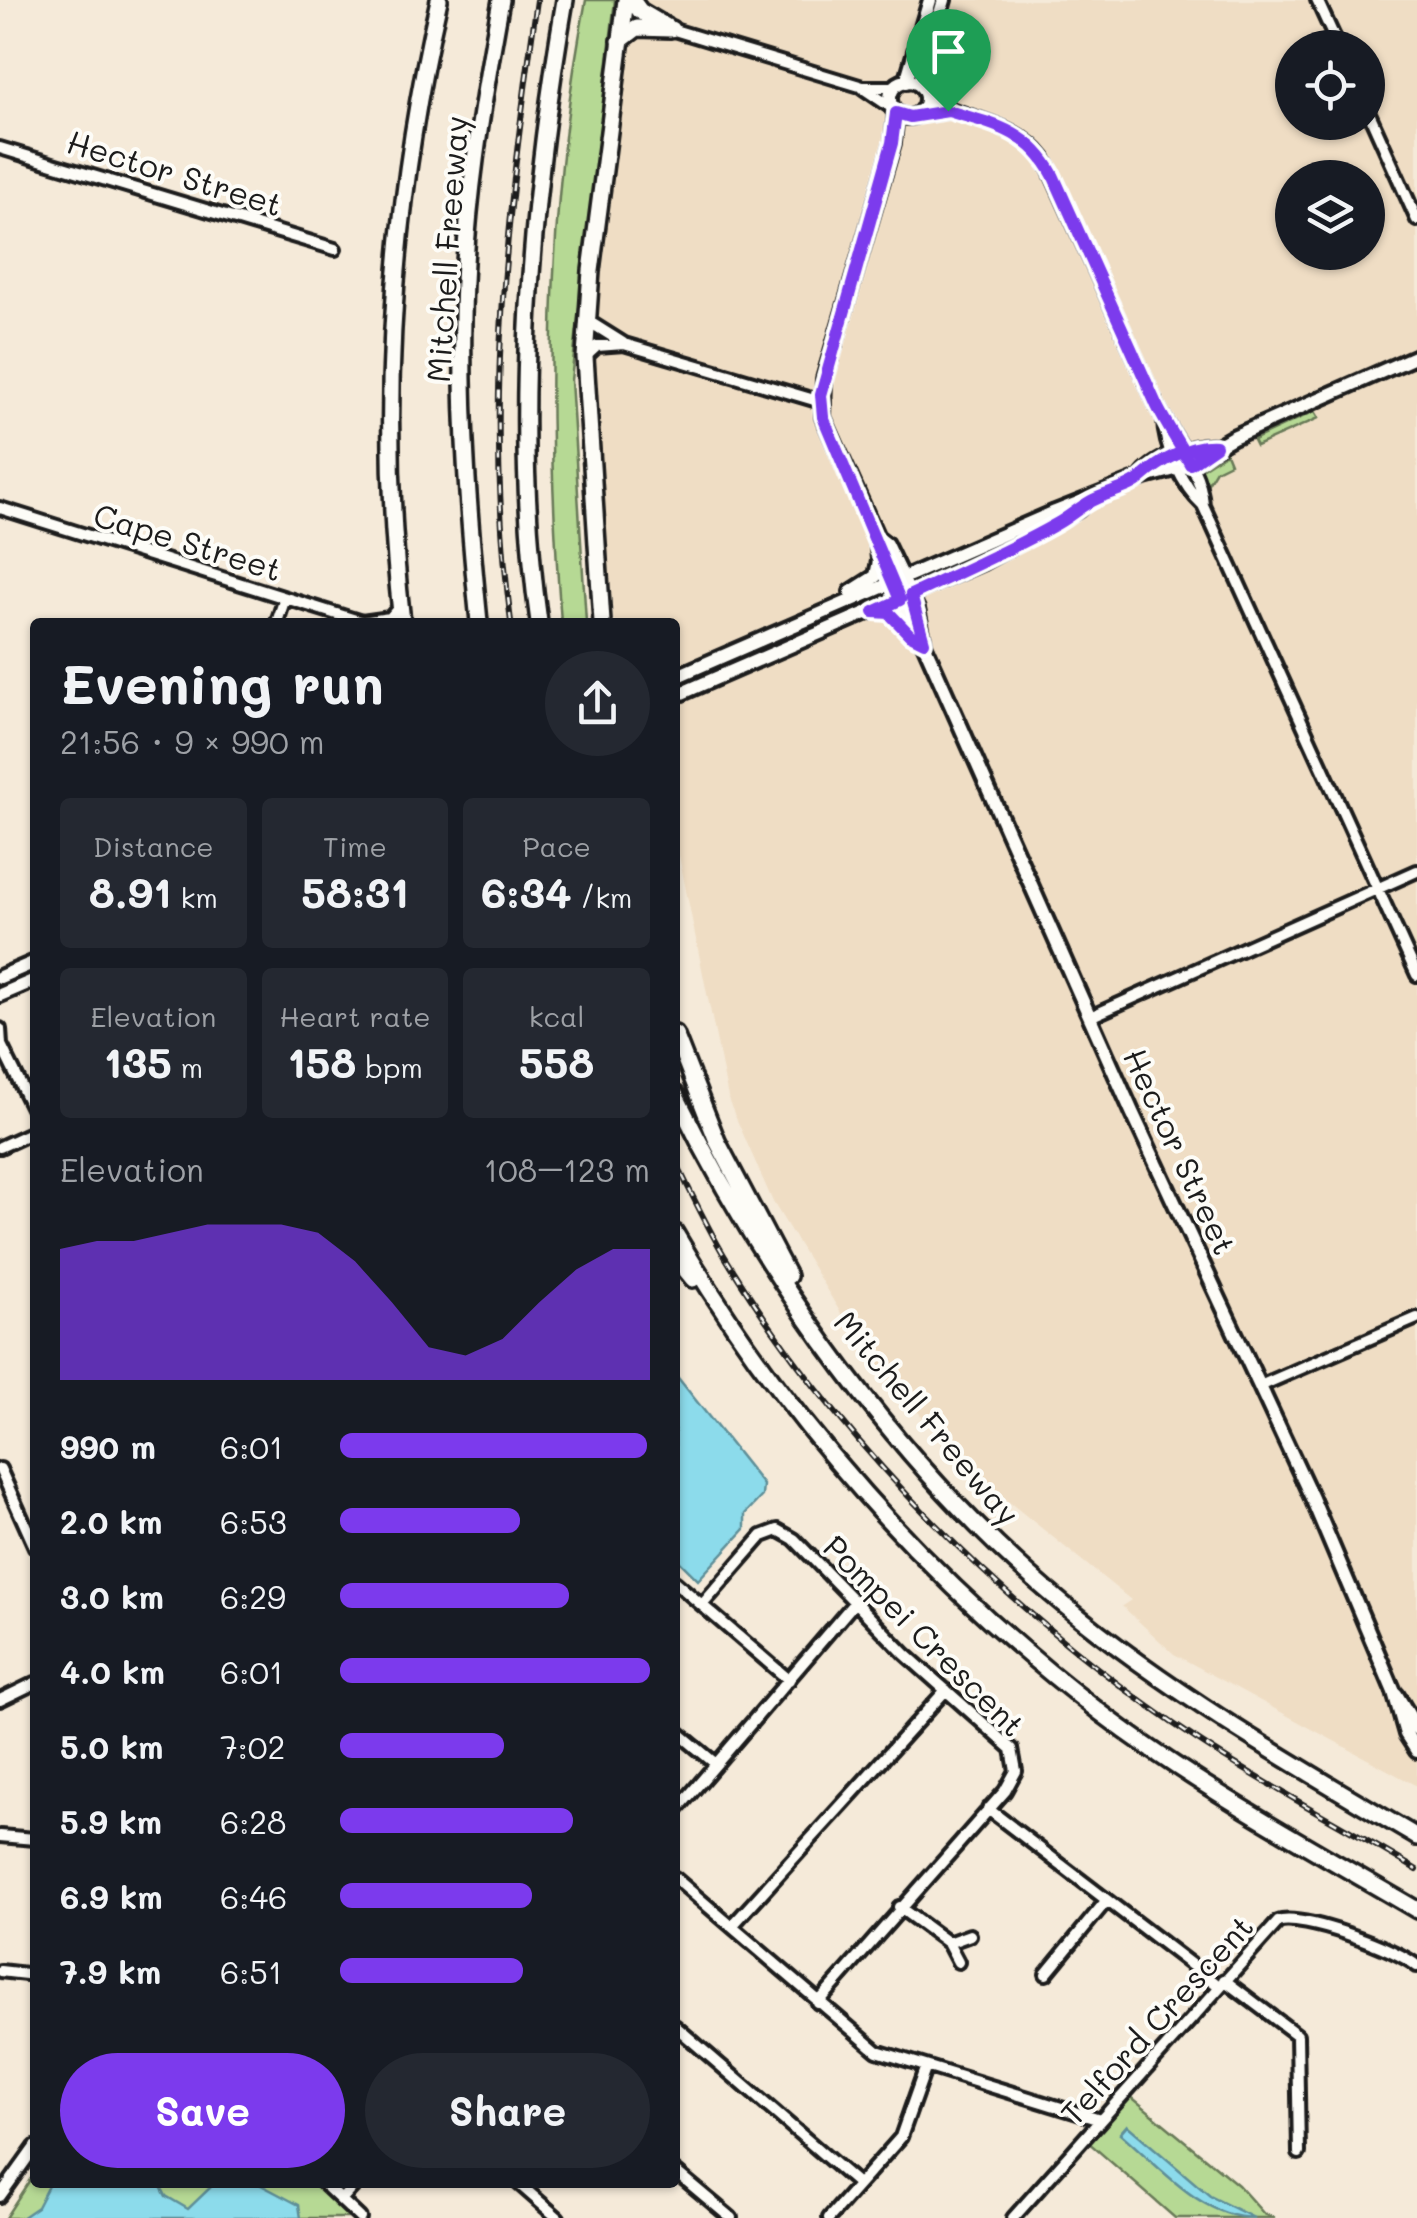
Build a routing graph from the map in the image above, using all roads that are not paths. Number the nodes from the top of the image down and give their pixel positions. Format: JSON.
{"nodes":[{"id":1,"x":438,"y":0,"type":"edge"},
{"id":2,"x":502,"y":0,"type":"edge"},
{"id":3,"x":564,"y":0,"type":"edge"},
{"id":4,"x":629,"y":0,"type":"edge"},
{"id":5,"x":930,"y":0,"type":"edge"},
{"id":6,"x":944,"y":0,"type":"edge"},
{"id":7,"x":1318,"y":0,"type":"edge"},
{"id":8,"x":671,"y":29,"type":"junction"},
{"id":9,"x":1331,"y":30,"type":"edge"},
{"id":10,"x":620,"y":41,"type":"junction"},
{"id":11,"x":862,"y":87,"type":"junction"},
{"id":12,"x":911,"y":88,"type":"junction"},
{"id":13,"x":948,"y":111,"type":"junction"},
{"id":14,"x":903,"y":113,"type":"junction"},
{"id":15,"x":1381,"y":140,"type":"edge"},
{"id":16,"x":0,"y":148,"type":"edge"},
{"id":17,"x":1417,"y":220,"type":"edge"},
{"id":18,"x":335,"y":249,"type":"dead end"},
{"id":19,"x":587,"y":318,"type":"junction"},
{"id":20,"x":624,"y":344,"type":"junction"},
{"id":21,"x":1415,"y":353,"type":"edge"},
{"id":22,"x":585,"y":357,"type":"junction"},
{"id":23,"x":821,"y":402,"type":"junction"},
{"id":24,"x":1182,"y":460,"type":"junction"},
{"id":25,"x":1089,"y":502,"type":"junction"},
{"id":26,"x":0,"y":508,"type":"edge"},
{"id":27,"x":877,"y":537,"type":"junction"},
{"id":28,"x":879,"y":560,"type":"junction"},
{"id":29,"x":897,"y":581,"type":"junction"},
{"id":30,"x":285,"y":598,"type":"junction"},
{"id":31,"x":905,"y":598,"type":"junction"},
{"id":32,"x":400,"y":605,"type":"junction"},
{"id":33,"x":836,"y":608,"type":"junction"},
{"id":34,"x":874,"y":612,"type":"junction"},
{"id":35,"x":278,"y":618,"type":"edge"},
{"id":36,"x":349,"y":618,"type":"edge"},
{"id":37,"x":390,"y":618,"type":"edge"},
{"id":38,"x":402,"y":618,"type":"edge"},
{"id":39,"x":478,"y":618,"type":"edge"},
{"id":40,"x":539,"y":618,"type":"edge"},
{"id":41,"x":602,"y":618,"type":"edge"},
{"id":42,"x":922,"y":636,"type":"junction"},
{"id":43,"x":680,"y":676,"type":"edge"},
{"id":44,"x":680,"y":694,"type":"edge"},
{"id":45,"x":1417,"y":871,"type":"edge"},
{"id":46,"x":1378,"y":889,"type":"junction"},
{"id":47,"x":30,"y":964,"type":"edge"},
{"id":48,"x":1417,"y":975,"type":"edge"},
{"id":49,"x":0,"y":977,"type":"edge"},
{"id":50,"x":30,"y":982,"type":"edge"},
{"id":51,"x":0,"y":995,"type":"edge"},
{"id":52,"x":1090,"y":1018,"type":"junction"},
{"id":53,"x":0,"y":1028,"type":"edge"},
{"id":54,"x":1,"y":1044,"type":"edge"},
{"id":55,"x":680,"y":1047,"type":"edge"},
{"id":56,"x":680,"y":1103,"type":"edge"},
{"id":57,"x":30,"y":1104,"type":"edge"},
{"id":58,"x":30,"y":1134,"type":"edge"},
{"id":59,"x":0,"y":1147,"type":"edge"},
{"id":60,"x":680,"y":1241,"type":"edge"},
{"id":61,"x":680,"y":1263,"type":"edge"},
{"id":62,"x":1417,"y":1318,"type":"edge"},
{"id":63,"x":816,"y":1328,"type":"junction"},
{"id":64,"x":734,"y":1329,"type":"junction"},
{"id":65,"x":1260,"y":1386,"type":"junction"},
{"id":66,"x":0,"y":1469,"type":"edge"},
{"id":67,"x":30,"y":1536,"type":"edge"},
{"id":68,"x":680,"y":1586,"type":"edge"},
{"id":69,"x":855,"y":1602,"type":"junction"},
{"id":70,"x":702,"y":1606,"type":"junction"},
{"id":71,"x":789,"y":1680,"type":"junction"},
{"id":72,"x":30,"y":1685,"type":"edge"},
{"id":73,"x":946,"y":1690,"type":"junction"},
{"id":74,"x":1394,"y":1692,"type":"junction"},
{"id":75,"x":0,"y":1700,"type":"edge"},
{"id":76,"x":1417,"y":1730,"type":"edge"},
{"id":77,"x":680,"y":1734,"type":"edge"},
{"id":78,"x":1417,"y":1751,"type":"edge"},
{"id":79,"x":716,"y":1764,"type":"junction"},
{"id":80,"x":680,"y":1806,"type":"edge"},
{"id":81,"x":988,"y":1809,"type":"junction"},
{"id":82,"x":1417,"y":1837,"type":"edge"},
{"id":83,"x":0,"y":1839,"type":"edge"},
{"id":84,"x":30,"y":1841,"type":"edge"},
{"id":85,"x":680,"y":1882,"type":"edge"},
{"id":86,"x":1107,"y":1900,"type":"junction"},
{"id":87,"x":899,"y":1907,"type":"junction"},
{"id":88,"x":1417,"y":1910,"type":"edge"},
{"id":89,"x":732,"y":1926,"type":"junction"},
{"id":90,"x":970,"y":1935,"type":"dead end"},
{"id":91,"x":948,"y":1943,"type":"junction"},
{"id":92,"x":958,"y":1962,"type":"dead end"},
{"id":93,"x":1417,"y":1966,"type":"edge"},
{"id":94,"x":0,"y":1972,"type":"edge"},
{"id":95,"x":1046,"y":1974,"type":"dead end"},
{"id":96,"x":30,"y":1975,"type":"edge"},
{"id":97,"x":1222,"y":1983,"type":"junction"},
{"id":98,"x":818,"y":2003,"type":"junction"},
{"id":99,"x":680,"y":2030,"type":"edge"},
{"id":100,"x":925,"y":2069,"type":"junction"},
{"id":101,"x":1100,"y":2120,"type":"junction"},
{"id":102,"x":1299,"y":2153,"type":"dead end"},
{"id":103,"x":30,"y":2154,"type":"edge"},
{"id":104,"x":680,"y":2174,"type":"edge"},
{"id":105,"x":858,"y":2184,"type":"junction"},
{"id":106,"x":329,"y":2188,"type":"edge"},
{"id":107,"x":352,"y":2188,"type":"edge"},
{"id":108,"x":524,"y":2188,"type":"edge"},
{"id":109,"x":0,"y":2196,"type":"edge"},
{"id":110,"x":342,"y":2200,"type":"junction"},
{"id":111,"x":360,"y":2218,"type":"edge"},
{"id":112,"x":558,"y":2218,"type":"edge"},
{"id":113,"x":731,"y":2218,"type":"edge"},
{"id":114,"x":829,"y":2218,"type":"edge"},
{"id":115,"x":1013,"y":2218,"type":"edge"}],
"edges":[{"from":1,"to":32,"type":"highway"},
{"from":2,"to":39,"type":"highway","name":"Mitchell Freeway"},
{"from":3,"to":40,"type":"highway"},
{"from":4,"to":8,"type":"highway"},
{"from":4,"to":10,"type":"highway"},
{"from":5,"to":12,"type":"main road"},
{"from":6,"to":12,"type":"main road"},
{"from":7,"to":9,"type":"street"},
{"from":8,"to":10,"type":"highway"},
{"from":8,"to":11,"type":"street"},
{"from":10,"to":19,"type":"highway"},
{"from":11,"to":12,"type":"street"},
{"from":11,"to":14,"type":"street"},
{"from":12,"to":13,"type":"street"},
{"from":12,"to":14,"type":"main road"},
{"from":12,"to":14,"type":"main road"},
{"from":13,"to":14,"type":"street"},
{"from":13,"to":24,"type":"street"},
{"from":14,"to":23,"type":"main road"},
{"from":15,"to":17,"type":"street"},
{"from":16,"to":18,"type":"street","name":"Hector Street"},
{"from":19,"to":20,"type":"street"},
{"from":19,"to":22,"type":"highway"},
{"from":20,"to":22,"type":"street"},
{"from":20,"to":23,"type":"street"},
{"from":21,"to":24,"type":"main road"},
{"from":22,"to":41,"type":"highway"},
{"from":23,"to":27,"type":"main road","name":"Hector Street"},
{"from":24,"to":25,"type":"main road"},
{"from":24,"to":46,"type":"street"},
{"from":25,"to":29,"type":"main road"},
{"from":25,"to":31,"type":"main road"},
{"from":26,"to":30,"type":"street","name":"Cape Street"},
{"from":27,"to":28,"type":"main road","name":"Hector Street"},
{"from":27,"to":29,"type":"main road","name":"Hector Street"},
{"from":28,"to":29,"type":"main road","name":"Hector Street"},
{"from":28,"to":33,"type":"main road"},
{"from":29,"to":31,"type":"main road","name":"Hector Street"},
{"from":29,"to":33,"type":"main road"},
{"from":30,"to":35,"type":"street"},
{"from":30,"to":36,"type":"street","name":"Cape Street"},
{"from":31,"to":34,"type":"main road"},
{"from":31,"to":42,"type":"main road","name":"Hector Street"},
{"from":32,"to":37,"type":"street","name":"Cape Street"},
{"from":32,"to":38,"type":"highway"},
{"from":33,"to":43,"type":"main road"},
{"from":34,"to":42,"type":"main road"},
{"from":34,"to":44,"type":"main road"},
{"from":42,"to":52,"type":"main road","name":"Hector Street"},
{"from":45,"to":46,"type":"street"},
{"from":46,"to":48,"type":"street"},
{"from":46,"to":52,"type":"street"},
{"from":47,"to":49,"type":"main road"},
{"from":50,"to":51,"type":"main road"},
{"from":52,"to":65,"type":"main road","name":"Hector Street"},
{"from":53,"to":54,"type":"street"},
{"from":54,"to":57,"type":"street"},
{"from":55,"to":63,"type":"highway"},
{"from":56,"to":63,"type":"highway","name":"Mitchell Freeway"},
{"from":58,"to":59,"type":"street"},
{"from":60,"to":64,"type":"highway"},
{"from":61,"to":64,"type":"highway"},
{"from":62,"to":65,"type":"street"},
{"from":63,"to":82,"type":"highway","name":"Mitchell Freeway"},
{"from":64,"to":88,"type":"highway"},
{"from":65,"to":74,"type":"main road","name":"Hector Street"},
{"from":66,"to":67,"type":"street"},
{"from":68,"to":70,"type":"street"},
{"from":69,"to":70,"type":"street","name":"Pompei Crescent"},
{"from":69,"to":71,"type":"street"},
{"from":69,"to":73,"type":"street","name":"Pompei Crescent"},
{"from":70,"to":71,"type":"street"},
{"from":71,"to":79,"type":"street"},
{"from":72,"to":75,"type":"street"},
{"from":73,"to":81,"type":"street","name":"Pompei Crescent"},
{"from":73,"to":89,"type":"street"},
{"from":74,"to":76,"type":"main road","name":"Hector Street"},
{"from":74,"to":78,"type":"main road","name":"Hector Street"},
{"from":77,"to":79,"type":"street"},
{"from":79,"to":80,"type":"street"},
{"from":81,"to":86,"type":"street"},
{"from":81,"to":87,"type":"street","name":"Pompei Crescent"},
{"from":83,"to":84,"type":"street"},
{"from":85,"to":89,"type":"street"},
{"from":86,"to":95,"type":"street"},
{"from":86,"to":97,"type":"street"},
{"from":87,"to":91,"type":"street"},
{"from":87,"to":98,"type":"street","name":"Pompei Crescent"},
{"from":89,"to":98,"type":"street"},
{"from":90,"to":91,"type":"street"},
{"from":91,"to":92,"type":"street"},
{"from":93,"to":97,"type":"street","name":"Telford Crescent"},
{"from":94,"to":96,"type":"street"},
{"from":97,"to":101,"type":"street","name":"Telford Crescent"},
{"from":97,"to":102,"type":"street"},
{"from":98,"to":100,"type":"street"},
{"from":99,"to":105,"type":"street"},
{"from":100,"to":101,"type":"street"},
{"from":100,"to":105,"type":"street"},
{"from":101,"to":115,"type":"street","name":"Telford Crescent"},
{"from":103,"to":109,"type":"street"},
{"from":104,"to":113,"type":"street"},
{"from":105,"to":114,"type":"street"},
{"from":106,"to":110,"type":"street"},
{"from":107,"to":110,"type":"street"},
{"from":108,"to":112,"type":"street"},
{"from":110,"to":111,"type":"street"}]}
